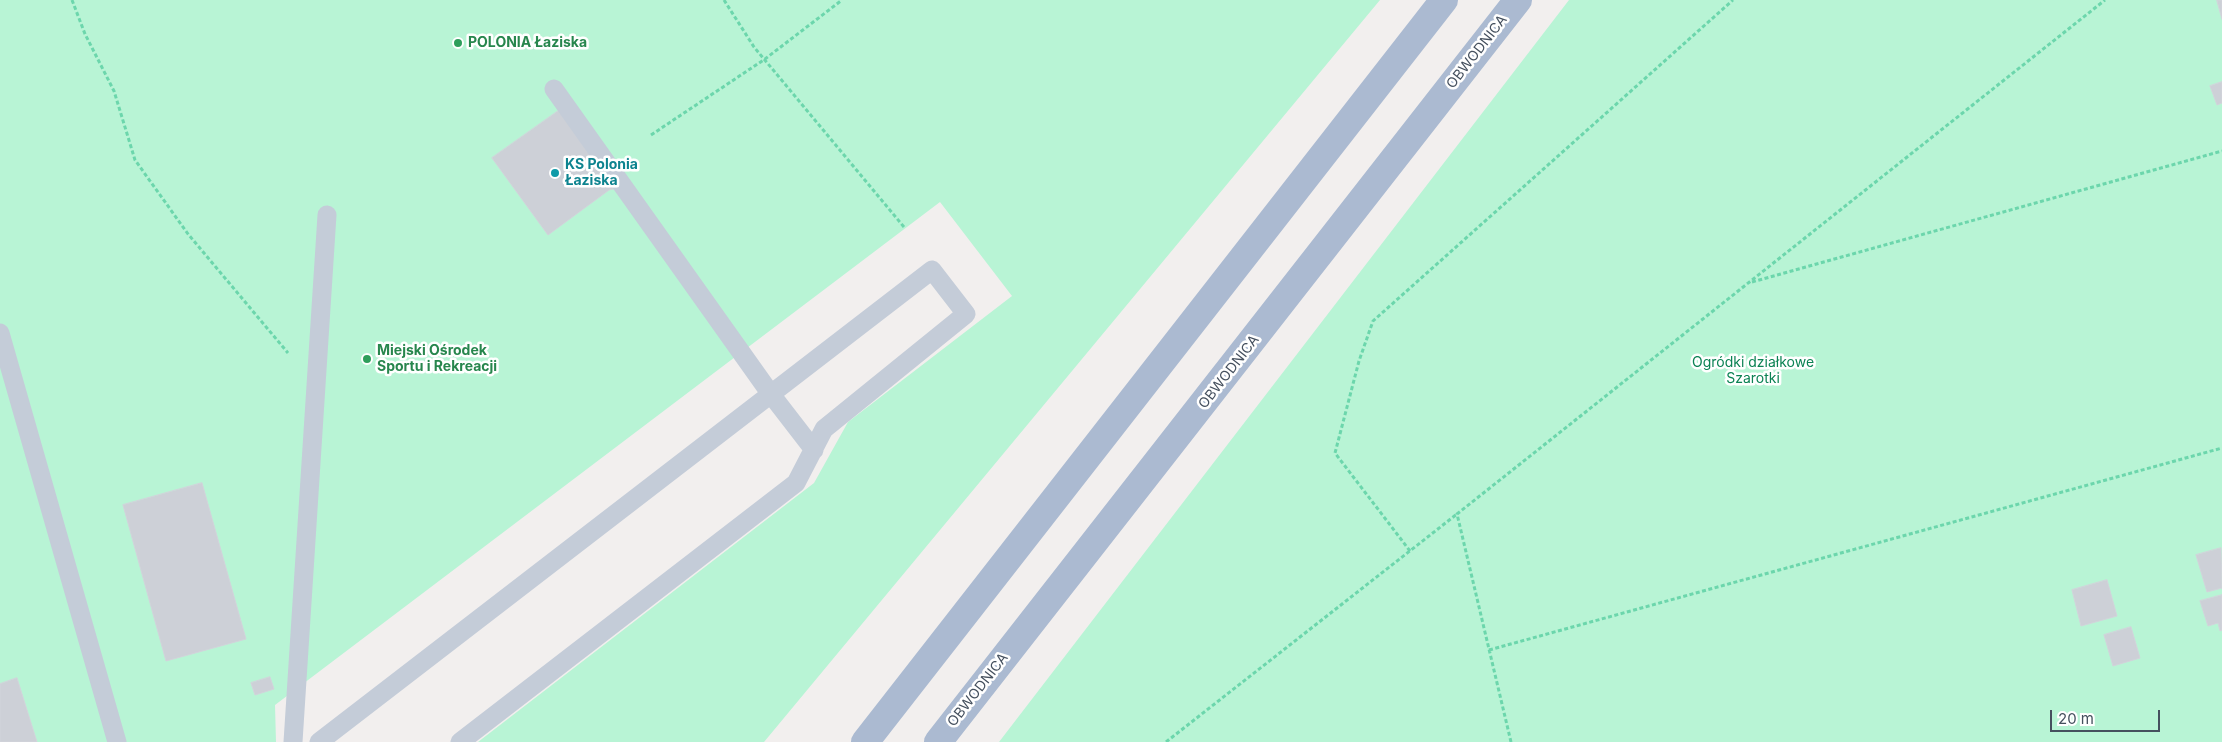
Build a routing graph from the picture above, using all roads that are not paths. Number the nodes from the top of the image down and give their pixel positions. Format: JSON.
{"nodes":[{"id":1,"x":1444,"y":0,"type":"edge"},
{"id":2,"x":1518,"y":0,"type":"edge"},
{"id":3,"x":554,"y":89,"type":"dead end"},
{"id":4,"x":327,"y":215,"type":"dead end"},
{"id":5,"x":0,"y":333,"type":"edge"},
{"id":6,"x":770,"y":393,"type":"junction"},
{"id":7,"x":814,"y":450,"type":"junction"},
{"id":8,"x":117,"y":742,"type":"edge"},
{"id":9,"x":293,"y":742,"type":"edge"},
{"id":10,"x":319,"y":742,"type":"edge"},
{"id":11,"x":460,"y":742,"type":"edge"},
{"id":12,"x":866,"y":742,"type":"edge"},
{"id":13,"x":938,"y":742,"type":"edge"}],
"edges":[{"from":1,"to":12,"type":"main road"},
{"from":2,"to":13,"type":"main road","name":"OBWODNICA"},
{"from":3,"to":6,"type":"lane"},
{"from":4,"to":9,"type":"lane"},
{"from":5,"to":8,"type":"lane"},
{"from":6,"to":7,"type":"lane"},
{"from":6,"to":7,"type":"lane"},
{"from":6,"to":10,"type":"lane"},
{"from":7,"to":11,"type":"lane"}]}
